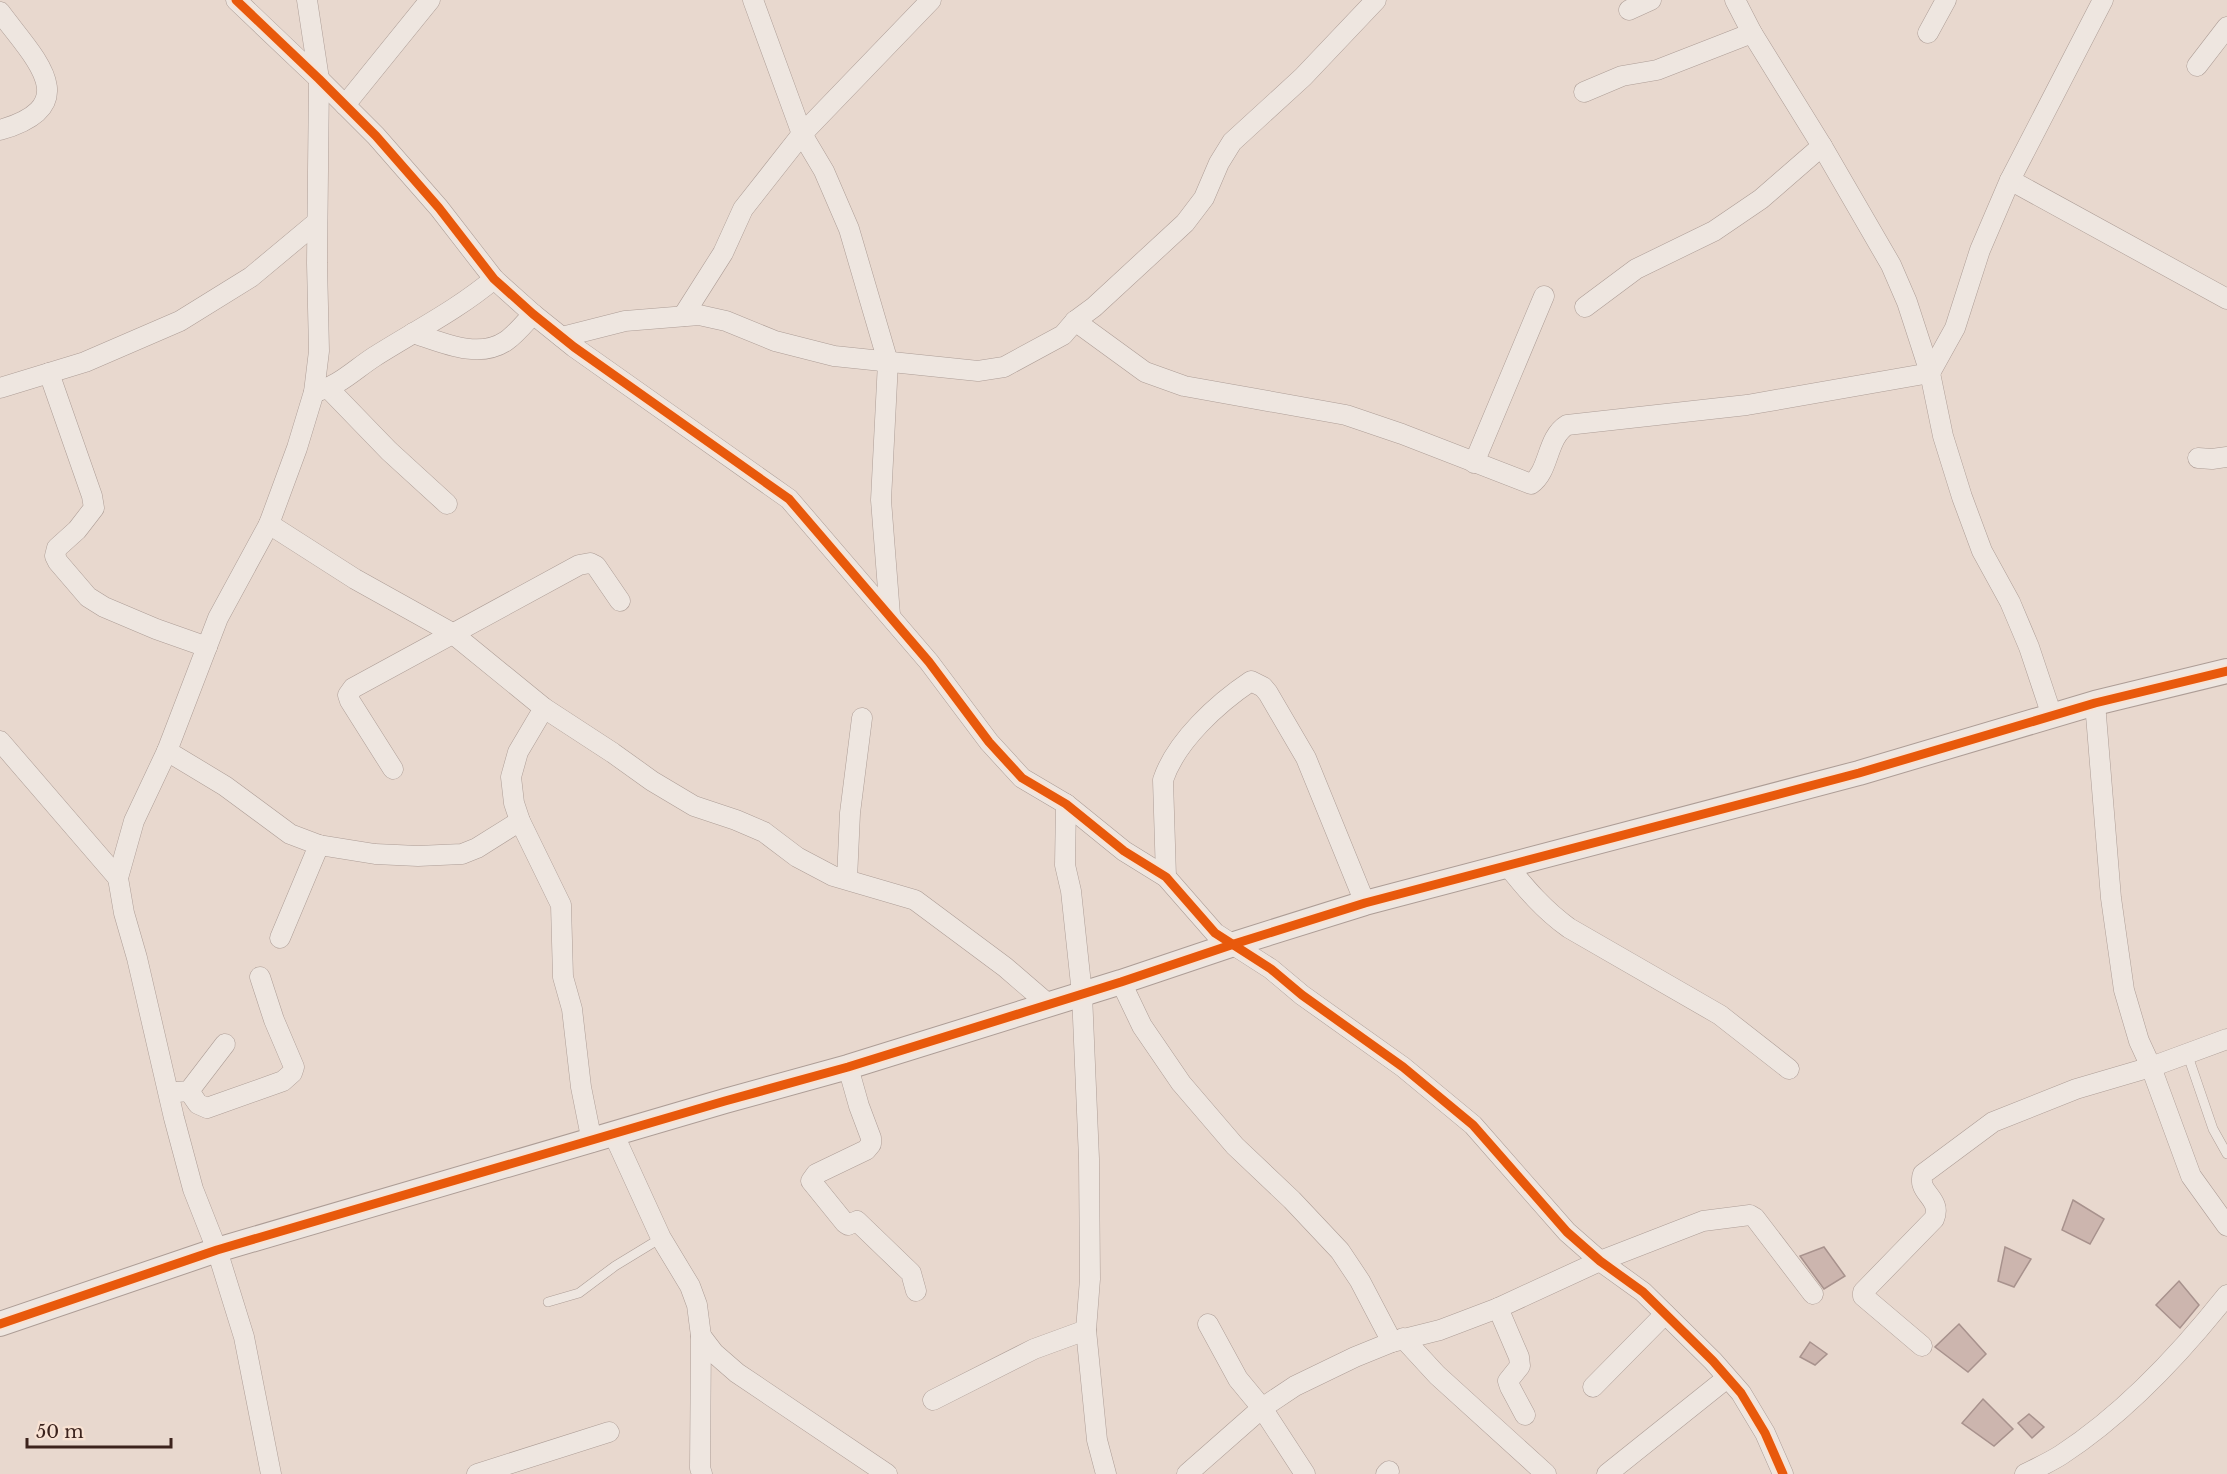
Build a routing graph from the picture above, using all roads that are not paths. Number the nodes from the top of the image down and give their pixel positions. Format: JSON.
{"nodes":[{"id":1,"x":237,"y":0,"type":"edge"},
{"id":2,"x":307,"y":0,"type":"edge"},
{"id":3,"x":430,"y":0,"type":"edge"},
{"id":4,"x":753,"y":0,"type":"edge"},
{"id":5,"x":931,"y":0,"type":"edge"},
{"id":6,"x":1376,"y":0,"type":"edge"},
{"id":7,"x":1651,"y":0,"type":"edge"},
{"id":8,"x":1735,"y":0,"type":"edge"},
{"id":9,"x":1946,"y":0,"type":"edge"},
{"id":10,"x":2103,"y":0,"type":"edge"},
{"id":11,"x":1629,"y":10,"type":"dead end"},
{"id":12,"x":0,"y":12,"type":"edge"},
{"id":13,"x":2227,"y":27,"type":"edge"},
{"id":14,"x":1752,"y":33,"type":"junction"},
{"id":15,"x":1928,"y":33,"type":"dead end"},
{"id":16,"x":2197,"y":66,"type":"dead end"},
{"id":17,"x":319,"y":79,"type":"junction"},
{"id":18,"x":1584,"y":92,"type":"dead end"},
{"id":19,"x":345,"y":105,"type":"junction"},
{"id":20,"x":0,"y":130,"type":"edge"},
{"id":21,"x":802,"y":134,"type":"junction"},
{"id":22,"x":1822,"y":146,"type":"junction"},
{"id":23,"x":2010,"y":180,"type":"junction"},
{"id":24,"x":317,"y":222,"type":"junction"},
{"id":25,"x":494,"y":279,"type":"junction"},
{"id":26,"x":1544,"y":296,"type":"dead end"},
{"id":27,"x":2227,"y":299,"type":"edge"},
{"id":28,"x":1585,"y":307,"type":"dead end"},
{"id":29,"x":533,"y":314,"type":"junction"},
{"id":30,"x":683,"y":316,"type":"junction"},
{"id":31,"x":1075,"y":321,"type":"junction"},
{"id":32,"x":413,"y":333,"type":"junction"},
{"id":33,"x":562,"y":337,"type":"junction"},
{"id":34,"x":888,"y":362,"type":"junction"},
{"id":35,"x":49,"y":373,"type":"junction"},
{"id":36,"x":1930,"y":373,"type":"junction"},
{"id":37,"x":0,"y":388,"type":"edge"},
{"id":38,"x":322,"y":391,"type":"junction"},
{"id":39,"x":2227,"y":457,"type":"edge"},
{"id":40,"x":2198,"y":458,"type":"dead end"},
{"id":41,"x":1474,"y":463,"type":"junction"},
{"id":42,"x":447,"y":504,"type":"dead end"},
{"id":43,"x":269,"y":524,"type":"junction"},
{"id":44,"x":620,"y":602,"type":"dead end"},
{"id":45,"x":890,"y":615,"type":"junction"},
{"id":46,"x":452,"y":633,"type":"junction"},
{"id":47,"x":207,"y":647,"type":"junction"},
{"id":48,"x":2227,"y":671,"type":"edge"},
{"id":49,"x":2095,"y":703,"type":"junction"},
{"id":50,"x":544,"y":708,"type":"junction"},
{"id":51,"x":2052,"y":716,"type":"junction"},
{"id":52,"x":862,"y":718,"type":"dead end"},
{"id":53,"x":0,"y":741,"type":"edge"},
{"id":54,"x":167,"y":751,"type":"junction"},
{"id":55,"x":393,"y":770,"type":"dead end"},
{"id":56,"x":1066,"y":804,"type":"junction"},
{"id":57,"x":520,"y":820,"type":"junction"},
{"id":58,"x":319,"y":845,"type":"junction"},
{"id":59,"x":1508,"y":865,"type":"junction"},
{"id":60,"x":1166,"y":877,"type":"junction"},
{"id":61,"x":118,"y":878,"type":"junction"},
{"id":62,"x":847,"y":879,"type":"junction"},
{"id":63,"x":1365,"y":903,"type":"junction"},
{"id":64,"x":280,"y":938,"type":"dead end"},
{"id":65,"x":1234,"y":944,"type":"junction"},
{"id":66,"x":261,"y":977,"type":"dead end"},
{"id":67,"x":1122,"y":982,"type":"junction"},
{"id":68,"x":1082,"y":994,"type":"junction"},
{"id":69,"x":1048,"y":1004,"type":"junction"},
{"id":70,"x":2227,"y":1039,"type":"edge"},
{"id":71,"x":225,"y":1044,"type":"dead end"},
{"id":72,"x":2187,"y":1053,"type":"junction"},
{"id":73,"x":848,"y":1067,"type":"junction"},
{"id":74,"x":2151,"y":1067,"type":"junction"},
{"id":75,"x":1789,"y":1070,"type":"dead end"},
{"id":76,"x":189,"y":1091,"type":"junction"},
{"id":77,"x":168,"y":1093,"type":"junction"},
{"id":78,"x":603,"y":1138,"type":"junction"},
{"id":79,"x":2227,"y":1154,"type":"edge"},
{"id":80,"x":2227,"y":1226,"type":"edge"},
{"id":81,"x":660,"y":1238,"type":"junction"},
{"id":82,"x":218,"y":1250,"type":"junction"},
{"id":83,"x":1600,"y":1261,"type":"junction"},
{"id":84,"x":916,"y":1291,"type":"dead end"},
{"id":85,"x":1813,"y":1294,"type":"dead end"},
{"id":86,"x":2227,"y":1295,"type":"edge"},
{"id":87,"x":548,"y":1302,"type":"dead end"},
{"id":88,"x":1498,"y":1308,"type":"junction"},
{"id":89,"x":1665,"y":1314,"type":"junction"},
{"id":90,"x":0,"y":1324,"type":"edge"},
{"id":91,"x":1208,"y":1324,"type":"dead end"},
{"id":92,"x":1086,"y":1330,"type":"junction"},
{"id":93,"x":701,"y":1336,"type":"junction"},
{"id":94,"x":1398,"y":1340,"type":"junction"},
{"id":95,"x":1922,"y":1346,"type":"dead end"},
{"id":96,"x":1727,"y":1378,"type":"junction"},
{"id":97,"x":1593,"y":1387,"type":"dead end"},
{"id":98,"x":933,"y":1400,"type":"dead end"},
{"id":99,"x":1262,"y":1408,"type":"junction"},
{"id":100,"x":1525,"y":1415,"type":"dead end"},
{"id":101,"x":609,"y":1432,"type":"dead end"},
{"id":102,"x":272,"y":1474,"type":"edge"},
{"id":103,"x":477,"y":1474,"type":"edge"},
{"id":104,"x":702,"y":1474,"type":"edge"},
{"id":105,"x":887,"y":1474,"type":"edge"},
{"id":106,"x":1106,"y":1474,"type":"edge"},
{"id":107,"x":1187,"y":1474,"type":"edge"},
{"id":108,"x":1305,"y":1474,"type":"edge"},
{"id":109,"x":1546,"y":1474,"type":"edge"},
{"id":110,"x":1607,"y":1474,"type":"edge"},
{"id":111,"x":1783,"y":1474,"type":"edge"},
{"id":112,"x":2025,"y":1474,"type":"edge"}],
"edges":[{"from":1,"to":17,"type":"street"},
{"from":2,"to":17,"type":"street"},
{"from":3,"to":19,"type":"street"},
{"from":4,"to":21,"type":"street"},
{"from":5,"to":21,"type":"street"},
{"from":6,"to":31,"type":"street"},
{"from":7,"to":11,"type":"street"},
{"from":8,"to":14,"type":"street"},
{"from":9,"to":15,"type":"street"},
{"from":10,"to":23,"type":"street"},
{"from":12,"to":20,"type":"street"},
{"from":13,"to":16,"type":"street"},
{"from":14,"to":18,"type":"street"},
{"from":14,"to":22,"type":"street"},
{"from":17,"to":19,"type":"street"},
{"from":17,"to":24,"type":"street"},
{"from":19,"to":25,"type":"street"},
{"from":21,"to":30,"type":"street"},
{"from":21,"to":34,"type":"street"},
{"from":22,"to":28,"type":"street"},
{"from":22,"to":36,"type":"street"},
{"from":23,"to":27,"type":"street"},
{"from":23,"to":36,"type":"street"},
{"from":24,"to":35,"type":"street"},
{"from":24,"to":38,"type":"street"},
{"from":25,"to":29,"type":"street"},
{"from":25,"to":32,"type":"street"},
{"from":26,"to":41,"type":"street"},
{"from":29,"to":32,"type":"street"},
{"from":29,"to":33,"type":"street"},
{"from":30,"to":33,"type":"street"},
{"from":30,"to":34,"type":"street"},
{"from":31,"to":34,"type":"street"},
{"from":31,"to":41,"type":"street"},
{"from":32,"to":38,"type":"street"},
{"from":33,"to":45,"type":"street"},
{"from":34,"to":45,"type":"street"},
{"from":35,"to":37,"type":"street"},
{"from":35,"to":47,"type":"street"},
{"from":36,"to":41,"type":"street"},
{"from":36,"to":51,"type":"street"},
{"from":38,"to":42,"type":"street"},
{"from":38,"to":43,"type":"street"},
{"from":39,"to":40,"type":"street"},
{"from":43,"to":46,"type":"street"},
{"from":43,"to":47,"type":"street"},
{"from":44,"to":46,"type":"street"},
{"from":45,"to":56,"type":"street"},
{"from":46,"to":50,"type":"street"},
{"from":46,"to":55,"type":"street"},
{"from":47,"to":54,"type":"street"},
{"from":48,"to":49,"type":"street"},
{"from":49,"to":51,"type":"street"},
{"from":49,"to":74,"type":"street"},
{"from":50,"to":57,"type":"street"},
{"from":50,"to":62,"type":"street"},
{"from":51,"to":59,"type":"street"},
{"from":52,"to":62,"type":"street"},
{"from":53,"to":61,"type":"street"},
{"from":54,"to":58,"type":"street"},
{"from":54,"to":61,"type":"street"},
{"from":56,"to":60,"type":"street"},
{"from":56,"to":68,"type":"street"},
{"from":57,"to":58,"type":"street"},
{"from":57,"to":78,"type":"street"},
{"from":58,"to":64,"type":"street"},
{"from":59,"to":63,"type":"street"},
{"from":59,"to":75,"type":"street"},
{"from":60,"to":63,"type":"street"},
{"from":60,"to":65,"type":"street"},
{"from":61,"to":77,"type":"street"},
{"from":62,"to":69,"type":"street"},
{"from":63,"to":65,"type":"street"},
{"from":65,"to":67,"type":"street"},
{"from":65,"to":83,"type":"street"},
{"from":66,"to":76,"type":"street"},
{"from":67,"to":68,"type":"street"},
{"from":67,"to":94,"type":"street"},
{"from":68,"to":69,"type":"street"},
{"from":68,"to":92,"type":"street"},
{"from":69,"to":73,"type":"street"},
{"from":70,"to":72,"type":"street"},
{"from":71,"to":76,"type":"street"},
{"from":72,"to":74,"type":"street"},
{"from":72,"to":79,"type":"lane"},
{"from":73,"to":78,"type":"street"},
{"from":73,"to":84,"type":"street"},
{"from":74,"to":80,"type":"street"},
{"from":74,"to":95,"type":"street"},
{"from":76,"to":77,"type":"street"},
{"from":77,"to":82,"type":"street"},
{"from":78,"to":81,"type":"street"},
{"from":78,"to":82,"type":"street"},
{"from":81,"to":87,"type":"lane"},
{"from":81,"to":93,"type":"street"},
{"from":82,"to":90,"type":"street"},
{"from":82,"to":102,"type":"street"},
{"from":83,"to":85,"type":"street"},
{"from":83,"to":88,"type":"street"},
{"from":83,"to":89,"type":"street"},
{"from":86,"to":112,"type":"street"},
{"from":88,"to":94,"type":"street"},
{"from":88,"to":100,"type":"street"},
{"from":89,"to":96,"type":"street"},
{"from":89,"to":97,"type":"street"},
{"from":91,"to":99,"type":"street"},
{"from":92,"to":98,"type":"street"},
{"from":92,"to":106,"type":"street"},
{"from":93,"to":104,"type":"street"},
{"from":93,"to":105,"type":"street"},
{"from":94,"to":99,"type":"street"},
{"from":94,"to":109,"type":"street"},
{"from":96,"to":110,"type":"street"},
{"from":96,"to":111,"type":"street"},
{"from":99,"to":107,"type":"street"},
{"from":99,"to":108,"type":"street"},
{"from":101,"to":103,"type":"street"}]}
